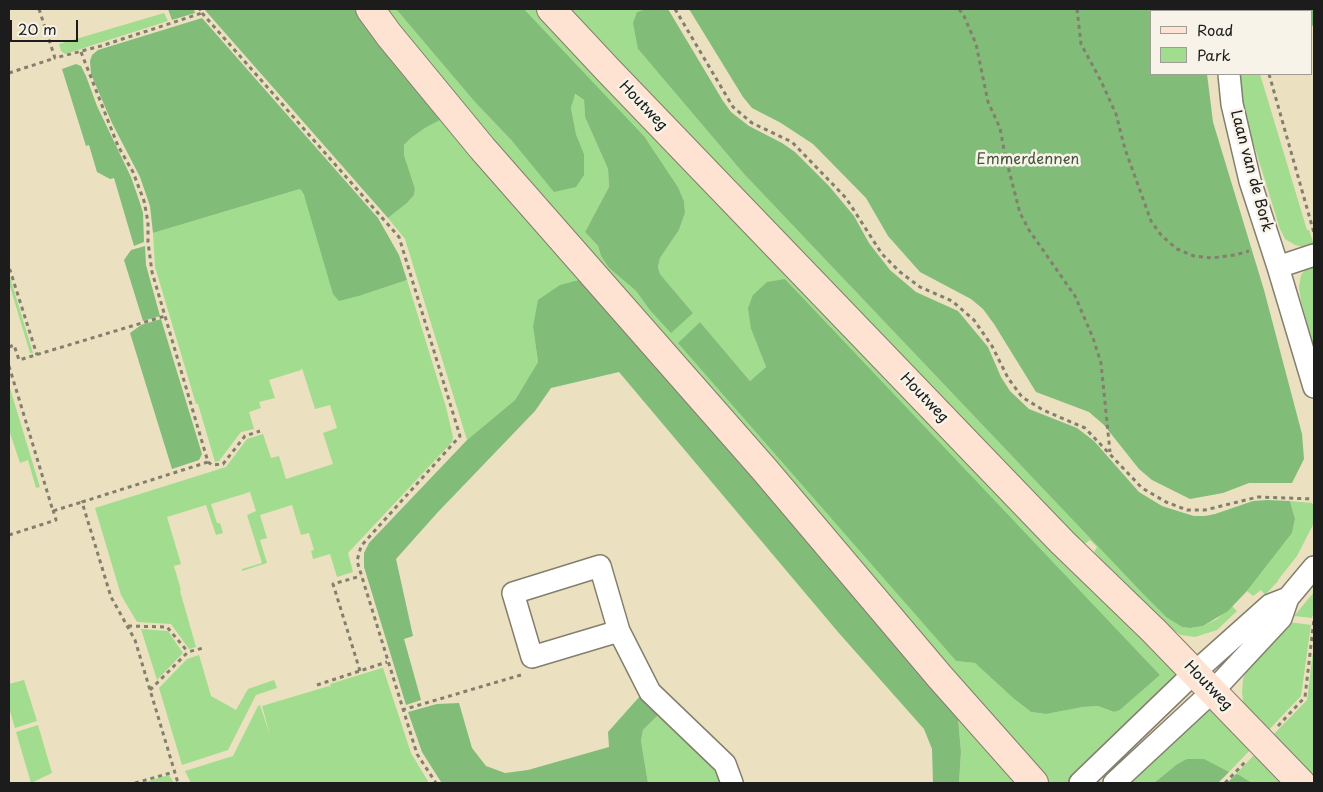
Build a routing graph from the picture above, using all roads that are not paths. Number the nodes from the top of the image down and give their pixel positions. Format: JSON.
{"nodes":[{"id":1,"x":370,"y":9,"type":"edge"},
{"id":2,"x":551,"y":9,"type":"edge"},
{"id":3,"x":1229,"y":75,"type":"edge"},
{"id":4,"x":1314,"y":255,"type":"edge"},
{"id":5,"x":1278,"y":266,"type":"junction"},
{"id":6,"x":1314,"y":387,"type":"edge"},
{"id":7,"x":1314,"y":567,"type":"edge"},
{"id":8,"x":619,"y":631,"type":"junction"},
{"id":9,"x":1204,"y":682,"type":"junction"},
{"id":10,"x":732,"y":783,"type":"edge"},
{"id":11,"x":1034,"y":783,"type":"edge"},
{"id":12,"x":1080,"y":783,"type":"edge"},
{"id":13,"x":1114,"y":783,"type":"edge"},
{"id":14,"x":1301,"y":783,"type":"edge"}],
"edges":[{"from":1,"to":11,"type":"street"},
{"from":2,"to":9,"type":"street","name":"Houtweg"},
{"from":3,"to":5,"type":"street","name":"Laan van de Bork"},
{"from":4,"to":5,"type":"street"},
{"from":5,"to":6,"type":"street","name":"Laan van de Bork"},
{"from":7,"to":9,"type":"street"},
{"from":8,"to":8,"type":"street"},
{"from":8,"to":10,"type":"street"},
{"from":9,"to":12,"type":"street"},
{"from":9,"to":13,"type":"street"},
{"from":9,"to":14,"type":"street","name":"Houtweg"}]}
